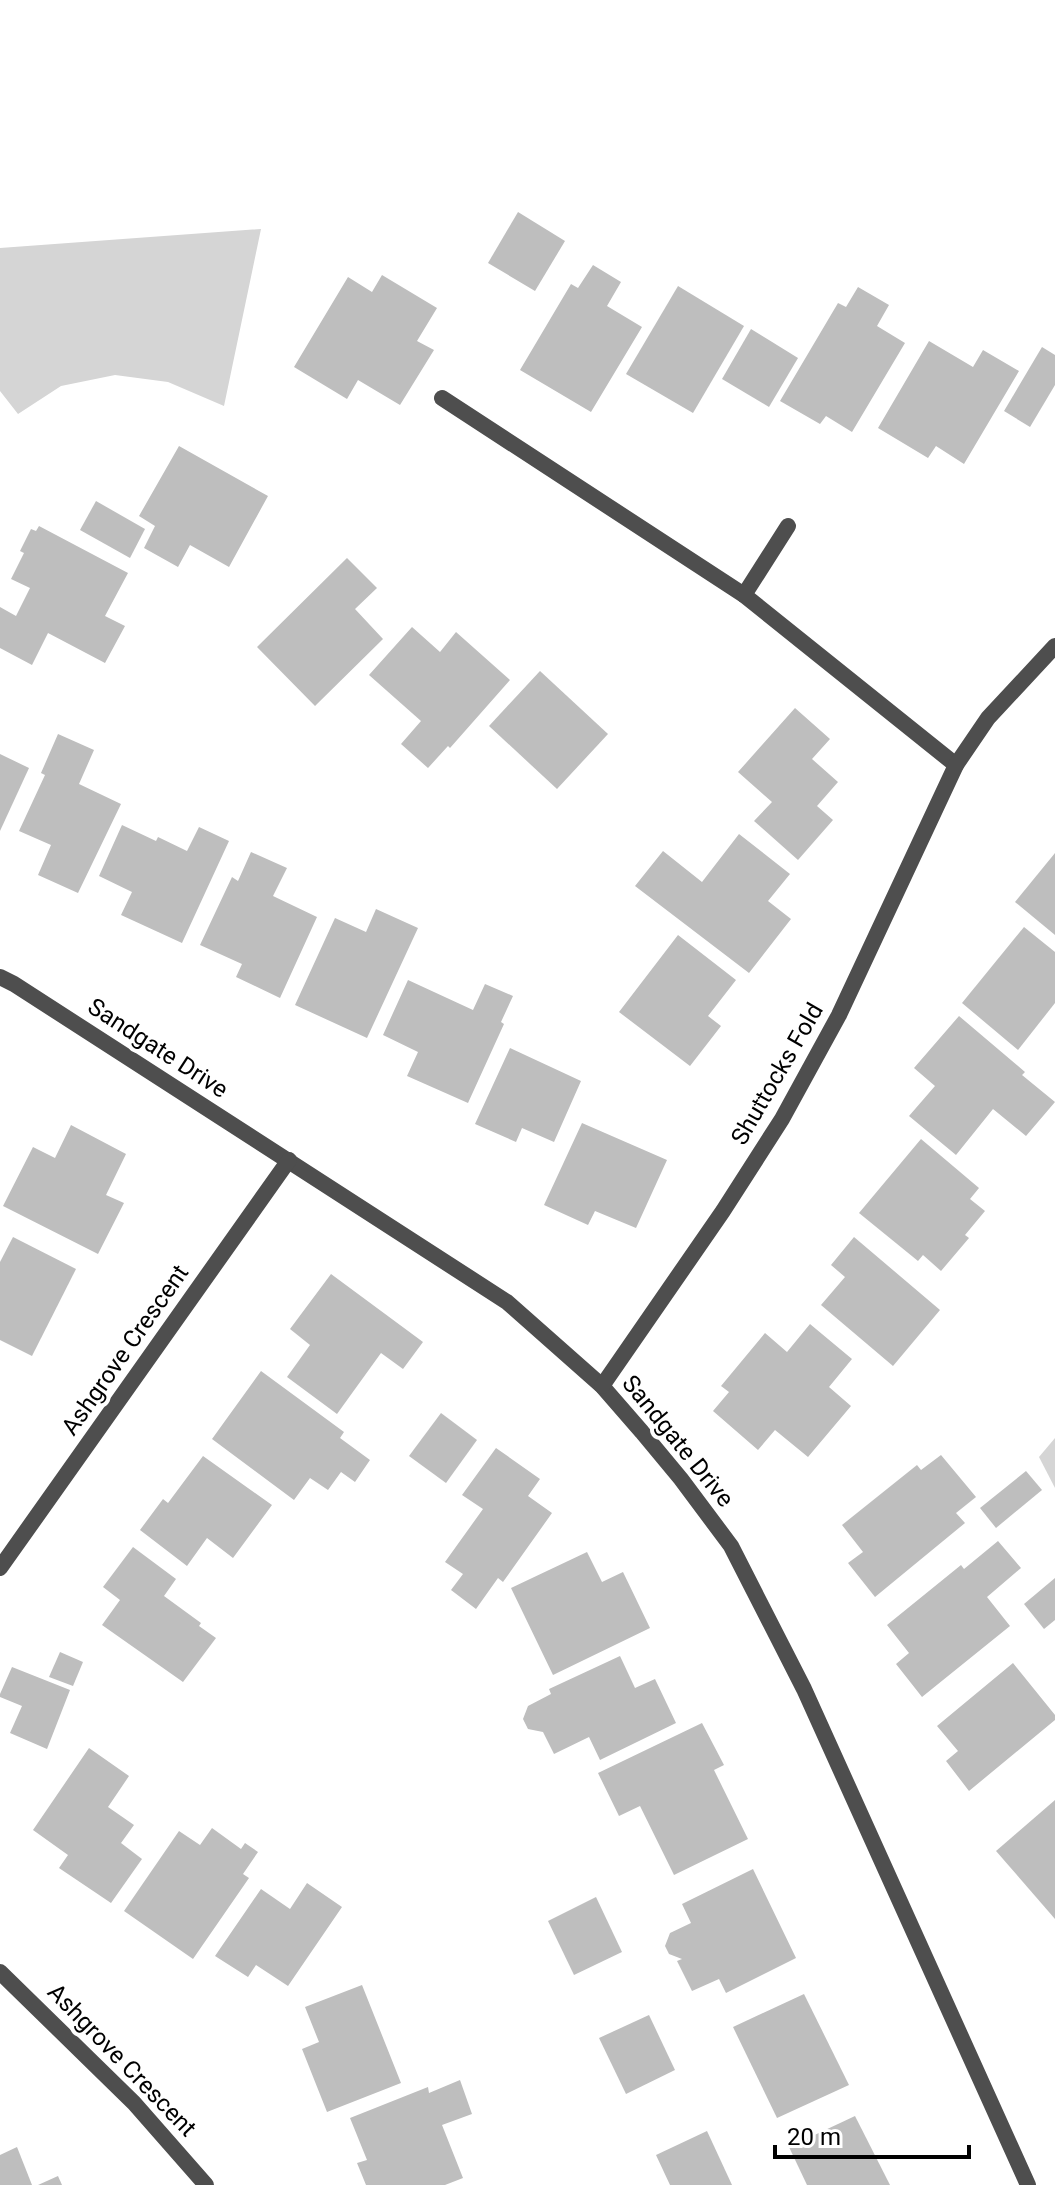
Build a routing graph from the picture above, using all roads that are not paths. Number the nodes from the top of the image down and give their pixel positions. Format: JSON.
{"nodes":[{"id":1,"x":442,"y":398,"type":"dead end"},
{"id":2,"x":788,"y":526,"type":"dead end"},
{"id":3,"x":744,"y":595,"type":"junction"},
{"id":4,"x":1055,"y":646,"type":"edge"},
{"id":5,"x":956,"y":765,"type":"junction"},
{"id":6,"x":0,"y":977,"type":"edge"},
{"id":7,"x":289,"y":1160,"type":"junction"},
{"id":8,"x":602,"y":1386,"type":"junction"},
{"id":9,"x":0,"y":1568,"type":"edge"},
{"id":10,"x":0,"y":1972,"type":"edge"},
{"id":11,"x":206,"y":2185,"type":"edge"},
{"id":12,"x":1028,"y":2185,"type":"edge"}],
"edges":[{"from":1,"to":3,"type":"street"},
{"from":2,"to":3,"type":"street"},
{"from":3,"to":5,"type":"street"},
{"from":4,"to":5,"type":"street","name":"Shuttocks Fold"},
{"from":5,"to":8,"type":"street","name":"Shuttocks Fold"},
{"from":6,"to":7,"type":"street","name":"Sandgate Drive"},
{"from":7,"to":8,"type":"street","name":"Sandgate Drive"},
{"from":7,"to":9,"type":"street","name":"Ashgrove Crescent"},
{"from":8,"to":12,"type":"street","name":"Sandgate Drive"},
{"from":10,"to":11,"type":"street","name":"Ashgrove Crescent"}]}
